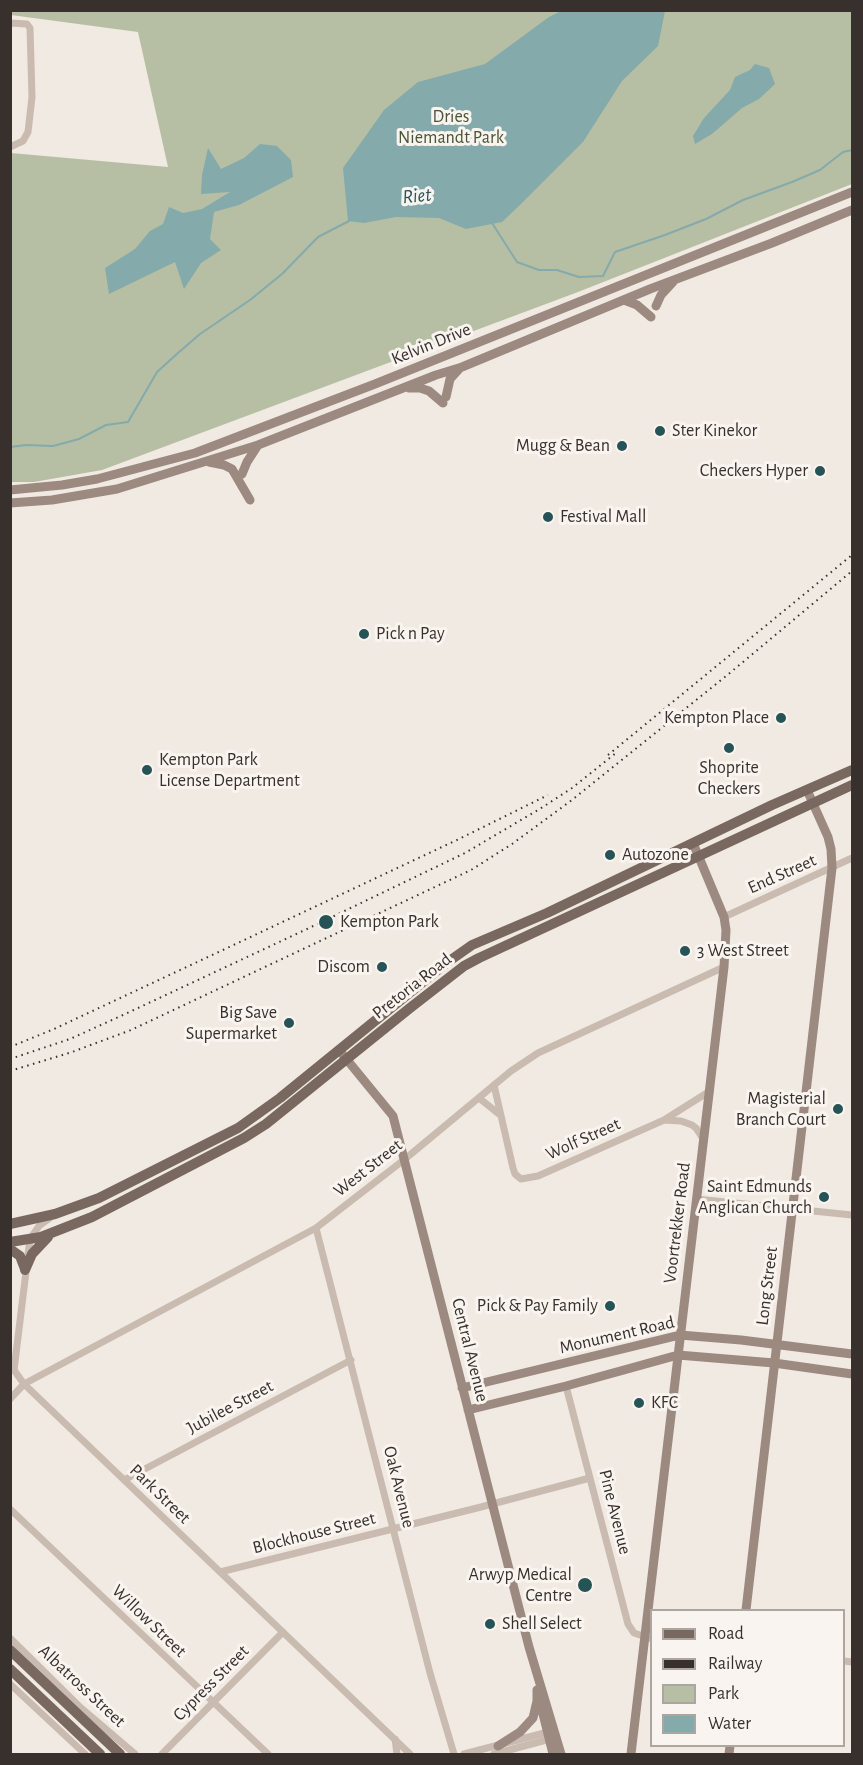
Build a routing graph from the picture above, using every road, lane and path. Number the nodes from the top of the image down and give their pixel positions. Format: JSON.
{"nodes":[{"id":1,"x":10,"y":23,"type":"edge"},
{"id":2,"x":11,"y":147,"type":"edge"},
{"id":3,"x":852,"y":192,"type":"edge"},
{"id":4,"x":852,"y":210,"type":"edge"},
{"id":5,"x":674,"y":280,"type":"junction"},
{"id":6,"x":624,"y":300,"type":"junction"},
{"id":7,"x":656,"y":306,"type":"dead end"},
{"id":8,"x":651,"y":316,"type":"dead end"},
{"id":9,"x":462,"y":367,"type":"junction"},
{"id":10,"x":403,"y":388,"type":"junction"},
{"id":11,"x":258,"y":445,"type":"junction"},
{"id":12,"x":207,"y":462,"type":"junction"},
{"id":13,"x":242,"y":474,"type":"dead end"},
{"id":14,"x":10,"y":490,"type":"edge"},
{"id":15,"x":250,"y":501,"type":"dead end"},
{"id":16,"x":10,"y":503,"type":"edge"},
{"id":17,"x":852,"y":770,"type":"edge"},
{"id":18,"x":852,"y":785,"type":"edge"},
{"id":19,"x":807,"y":790,"type":"junction"},
{"id":20,"x":813,"y":802,"type":"junction"},
{"id":21,"x":693,"y":843,"type":"junction"},
{"id":22,"x":700,"y":856,"type":"junction"},
{"id":23,"x":852,"y":858,"type":"edge"},
{"id":24,"x":832,"y":868,"type":"junction"},
{"id":25,"x":724,"y":917,"type":"junction"},
{"id":26,"x":724,"y":967,"type":"junction"},
{"id":27,"x":343,"y":1054,"type":"junction"},
{"id":28,"x":494,"y":1085,"type":"junction"},
{"id":29,"x":710,"y":1091,"type":"junction"},
{"id":30,"x":479,"y":1098,"type":"junction"},
{"id":31,"x":499,"y":1114,"type":"junction"},
{"id":32,"x":664,"y":1120,"type":"junction"},
{"id":33,"x":704,"y":1140,"type":"junction"},
{"id":34,"x":405,"y":1159,"type":"junction"},
{"id":35,"x":696,"y":1199,"type":"junction"},
{"id":36,"x":792,"y":1208,"type":"junction"},
{"id":37,"x":55,"y":1214,"type":"junction"},
{"id":38,"x":852,"y":1215,"type":"edge"},
{"id":39,"x":10,"y":1224,"type":"edge"},
{"id":40,"x":316,"y":1228,"type":"junction"},
{"id":41,"x":56,"y":1232,"type":"junction"},
{"id":42,"x":30,"y":1239,"type":"junction"},
{"id":43,"x":10,"y":1242,"type":"edge"},
{"id":44,"x":10,"y":1249,"type":"edge"},
{"id":45,"x":25,"y":1270,"type":"junction"},
{"id":46,"x":680,"y":1335,"type":"junction"},
{"id":47,"x":776,"y":1345,"type":"junction"},
{"id":48,"x":852,"y":1354,"type":"edge"},
{"id":49,"x":678,"y":1355,"type":"junction"},
{"id":50,"x":351,"y":1360,"type":"junction"},
{"id":51,"x":774,"y":1362,"type":"junction"},
{"id":52,"x":12,"y":1370,"type":"edge"},
{"id":53,"x":852,"y":1374,"type":"edge"},
{"id":54,"x":24,"y":1384,"type":"junction"},
{"id":55,"x":566,"y":1386,"type":"junction"},
{"id":56,"x":462,"y":1388,"type":"junction"},
{"id":57,"x":10,"y":1399,"type":"edge"},
{"id":58,"x":468,"y":1410,"type":"junction"},
{"id":59,"x":590,"y":1478,"type":"junction"},
{"id":60,"x":124,"y":1480,"type":"junction"},
{"id":61,"x":492,"y":1504,"type":"junction"},
{"id":62,"x":10,"y":1509,"type":"edge"},
{"id":63,"x":394,"y":1529,"type":"junction"},
{"id":64,"x":220,"y":1572,"type":"junction"},
{"id":65,"x":651,"y":1609,"type":"edge"},
{"id":66,"x":746,"y":1609,"type":"edge"},
{"id":67,"x":650,"y":1620,"type":"edge"},
{"id":68,"x":283,"y":1632,"type":"junction"},
{"id":69,"x":10,"y":1638,"type":"edge"},
{"id":70,"x":648,"y":1639,"type":"edge"},
{"id":71,"x":10,"y":1650,"type":"edge"},
{"id":72,"x":10,"y":1669,"type":"edge"},
{"id":73,"x":536,"y":1676,"type":"junction"},
{"id":74,"x":10,"y":1684,"type":"edge"},
{"id":75,"x":537,"y":1690,"type":"junction"},
{"id":76,"x":213,"y":1702,"type":"junction"},
{"id":77,"x":552,"y":1735,"type":"junction"},
{"id":78,"x":394,"y":1738,"type":"junction"},
{"id":79,"x":496,"y":1750,"type":"edge"},
{"id":80,"x":85,"y":1755,"type":"edge"},
{"id":81,"x":100,"y":1755,"type":"edge"},
{"id":82,"x":120,"y":1755,"type":"edge"},
{"id":83,"x":135,"y":1755,"type":"edge"},
{"id":84,"x":162,"y":1755,"type":"edge"},
{"id":85,"x":268,"y":1755,"type":"edge"},
{"id":86,"x":397,"y":1755,"type":"edge"},
{"id":87,"x":410,"y":1755,"type":"edge"},
{"id":88,"x":454,"y":1755,"type":"edge"},
{"id":89,"x":464,"y":1755,"type":"edge"},
{"id":90,"x":553,"y":1755,"type":"edge"},
{"id":91,"x":561,"y":1755,"type":"edge"},
{"id":92,"x":631,"y":1755,"type":"edge"}],
"edges":[{"from":1,"to":2,"type":"street"},
{"from":3,"to":14,"type":"street","name":"Kelvin Drive"},
{"from":4,"to":5,"type":"street","name":"Kelvin Drive"},
{"from":5,"to":6,"type":"street","name":"Kelvin Drive"},
{"from":5,"to":7,"type":"street"},
{"from":6,"to":8,"type":"street"},
{"from":6,"to":9,"type":"street","name":"Kelvin Drive"},
{"from":9,"to":10,"type":"street","name":"Kelvin Drive"},
{"from":9,"to":10,"type":"street"},
{"from":10,"to":11,"type":"street","name":"Kelvin Drive"},
{"from":11,"to":12,"type":"street","name":"Kelvin Drive"},
{"from":11,"to":13,"type":"street"},
{"from":12,"to":15,"type":"street"},
{"from":12,"to":16,"type":"street","name":"Kelvin Drive"},
{"from":17,"to":19,"type":"main road","name":"Pretoria Road"},
{"from":18,"to":20,"type":"main road","name":"Pretoria Road"},
{"from":19,"to":20,"type":"street","name":"Long Street"},
{"from":19,"to":21,"type":"main road","name":"Pretoria Road"},
{"from":20,"to":22,"type":"main road","name":"Pretoria Road"},
{"from":20,"to":24,"type":"street","name":"Long Street"},
{"from":21,"to":22,"type":"street","name":"Voortrekker Road"},
{"from":21,"to":27,"type":"main road","name":"Pretoria Road"},
{"from":22,"to":25,"type":"street","name":"Voortrekker Road"},
{"from":22,"to":27,"type":"main road","name":"Pretoria Road"},
{"from":23,"to":24,"type":"street","name":"End Street"},
{"from":24,"to":25,"type":"street","name":"End Street"},
{"from":24,"to":36,"type":"street","name":"Long Street"},
{"from":25,"to":26,"type":"street","name":"Voortrekker Road"},
{"from":26,"to":28,"type":"street","name":"West Street"},
{"from":26,"to":29,"type":"street","name":"Voortrekker Road"},
{"from":27,"to":34,"type":"street","name":"Central Avenue"},
{"from":27,"to":37,"type":"main road","name":"Pretoria Road"},
{"from":27,"to":41,"type":"main road","name":"Pretoria Road"},
{"from":28,"to":30,"type":"street","name":"West Street"},
{"from":28,"to":31,"type":"street"},
{"from":29,"to":32,"type":"street","name":"Wolf Street"},
{"from":29,"to":33,"type":"street","name":"Voortrekker Road"},
{"from":30,"to":31,"type":"street"},
{"from":30,"to":34,"type":"street","name":"West Street"},
{"from":31,"to":32,"type":"street","name":"Wolf Street"},
{"from":32,"to":33,"type":"street"},
{"from":33,"to":35,"type":"street","name":"Voortrekker Road"},
{"from":34,"to":40,"type":"street","name":"West Street"},
{"from":34,"to":56,"type":"street","name":"Central Avenue"},
{"from":35,"to":36,"type":"street"},
{"from":35,"to":46,"type":"street","name":"Voortrekker Road"},
{"from":36,"to":38,"type":"street"},
{"from":36,"to":47,"type":"street","name":"Long Street"},
{"from":37,"to":39,"type":"main road","name":"Pretoria Road"},
{"from":37,"to":42,"type":"street"},
{"from":40,"to":50,"type":"street","name":"Oak Avenue"},
{"from":40,"to":54,"type":"street","name":"West Street"},
{"from":41,"to":42,"type":"main road","name":"Pretoria Road"},
{"from":41,"to":45,"type":"main road"},
{"from":42,"to":43,"type":"main road","name":"Pretoria Road"},
{"from":42,"to":45,"type":"street","name":"Park Street"},
{"from":44,"to":45,"type":"main road"},
{"from":45,"to":52,"type":"street","name":"Park Street"},
{"from":46,"to":47,"type":"street","name":"Monument Road"},
{"from":46,"to":49,"type":"street","name":"Voortrekker Road"},
{"from":46,"to":56,"type":"street","name":"Monument Road"},
{"from":47,"to":48,"type":"street","name":"Monument Road"},
{"from":47,"to":51,"type":"street","name":"Long Street"},
{"from":49,"to":51,"type":"street","name":"Monument Road"},
{"from":49,"to":55,"type":"street","name":"Monument Road"},
{"from":49,"to":65,"type":"street","name":"Voortrekker Road"},
{"from":50,"to":60,"type":"street","name":"Jubilee Street"},
{"from":50,"to":63,"type":"street","name":"Oak Avenue"},
{"from":51,"to":53,"type":"street","name":"Monument Road"},
{"from":51,"to":66,"type":"street","name":"Long Street"},
{"from":52,"to":54,"type":"street","name":"Park Street"},
{"from":54,"to":57,"type":"street","name":"West Street"},
{"from":54,"to":60,"type":"street","name":"Park Street"},
{"from":55,"to":58,"type":"street","name":"Monument Road"},
{"from":55,"to":59,"type":"street","name":"Pine Avenue"},
{"from":56,"to":58,"type":"street","name":"Central Avenue"},
{"from":58,"to":61,"type":"street","name":"Central Avenue"},
{"from":59,"to":61,"type":"street","name":"Blockhouse Street"},
{"from":59,"to":70,"type":"street","name":"Pine Avenue"},
{"from":60,"to":64,"type":"street","name":"Park Street"},
{"from":61,"to":63,"type":"street","name":"Blockhouse Street"},
{"from":61,"to":73,"type":"street","name":"Central Avenue"},
{"from":62,"to":76,"type":"street","name":"Willow Street"},
{"from":63,"to":64,"type":"street","name":"Blockhouse Street"},
{"from":63,"to":88,"type":"street","name":"Oak Avenue"},
{"from":64,"to":68,"type":"street","name":"Park Street"},
{"from":67,"to":70,"type":"street","name":"Voortrekker Road"},
{"from":68,"to":76,"type":"street","name":"Cypress Street"},
{"from":68,"to":78,"type":"street","name":"Park Street"},
{"from":69,"to":83,"type":"street","name":"Albatross Street"},
{"from":70,"to":92,"type":"street","name":"Voortrekker Road"},
{"from":71,"to":82,"type":"main road"},
{"from":72,"to":81,"type":"main road"},
{"from":73,"to":75,"type":"street","name":"Central Avenue"},
{"from":73,"to":77,"type":"street","name":"Central Avenue"},
{"from":74,"to":80,"type":"street"},
{"from":75,"to":77,"type":"street","name":"Central Avenue"},
{"from":75,"to":79,"type":"street"},
{"from":76,"to":84,"type":"street","name":"Cypress Street"},
{"from":76,"to":85,"type":"street","name":"Willow Street"},
{"from":77,"to":79,"type":"street"},
{"from":77,"to":90,"type":"street","name":"Central Avenue"},
{"from":77,"to":91,"type":"street"},
{"from":78,"to":86,"type":"street"},
{"from":78,"to":87,"type":"street","name":"Park Street"},
{"from":79,"to":89,"type":"street"}]}
